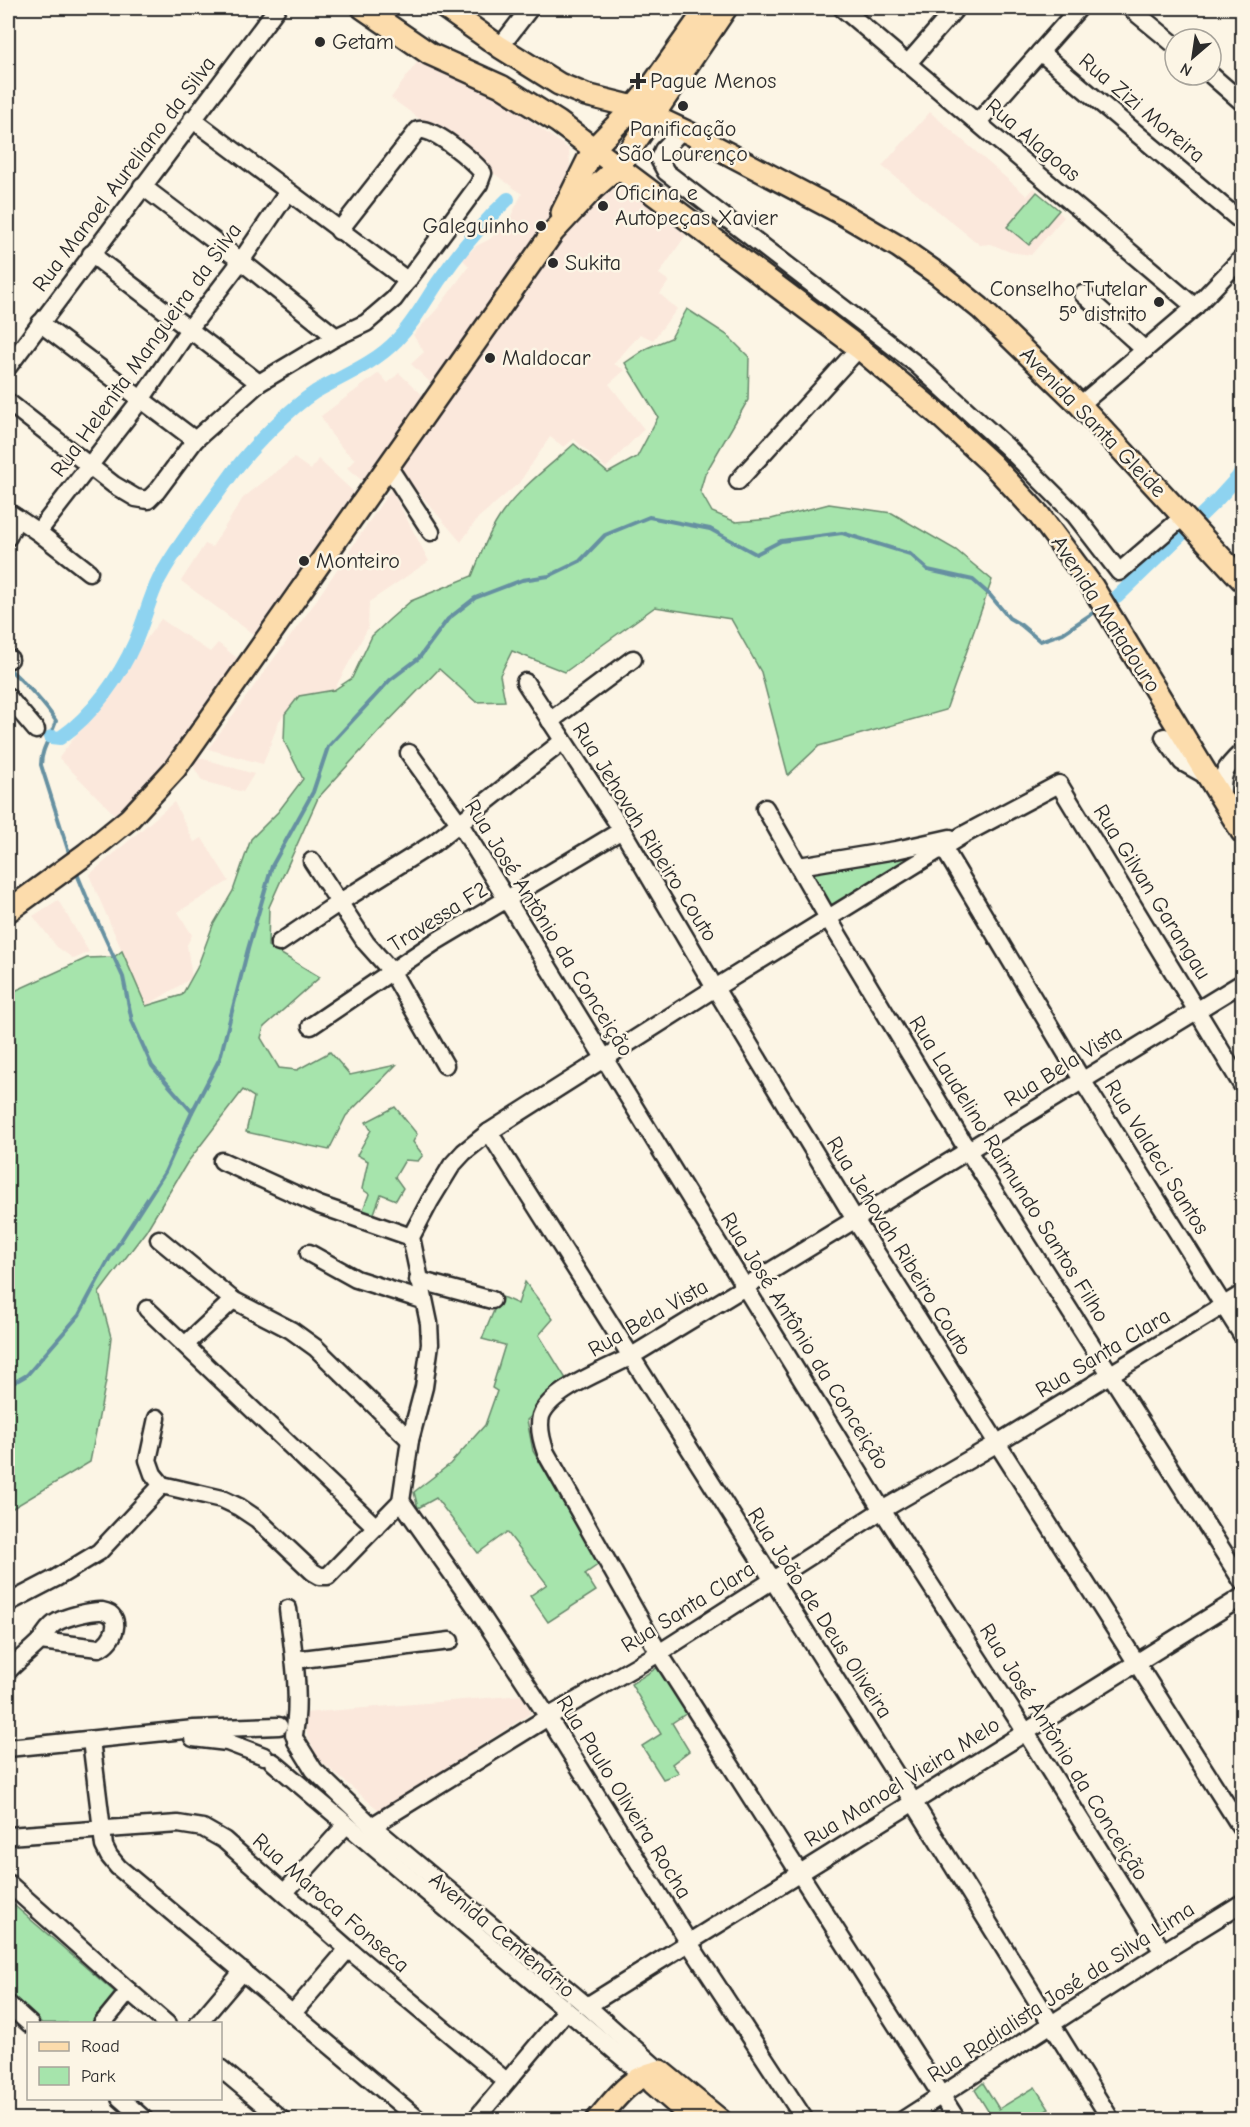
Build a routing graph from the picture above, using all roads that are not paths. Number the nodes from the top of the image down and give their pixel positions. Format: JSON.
{"nodes":[{"id":1,"x":277,"y":8,"type":"edge"},
{"id":2,"x":363,"y":8,"type":"edge"},
{"id":3,"x":445,"y":8,"type":"edge"},
{"id":4,"x":530,"y":8,"type":"edge"},
{"id":5,"x":707,"y":8,"type":"edge"},
{"id":6,"x":726,"y":8,"type":"edge"},
{"id":7,"x":842,"y":8,"type":"edge"},
{"id":8,"x":956,"y":8,"type":"edge"},
{"id":9,"x":1079,"y":8,"type":"edge"},
{"id":10,"x":1130,"y":8,"type":"edge"},
{"id":11,"x":1163,"y":35,"type":"edge"},
{"id":12,"x":500,"y":47,"type":"junction"},
{"id":13,"x":1040,"y":52,"type":"junction"},
{"id":14,"x":909,"y":62,"type":"junction"},
{"id":15,"x":1223,"y":85,"type":"edge"},
{"id":16,"x":1242,"y":102,"type":"edge"},
{"id":17,"x":643,"y":111,"type":"junction"},
{"id":18,"x":192,"y":119,"type":"junction"},
{"id":19,"x":978,"y":122,"type":"junction"},
{"id":20,"x":682,"y":130,"type":"junction"},
{"id":21,"x":594,"y":148,"type":"junction"},
{"id":22,"x":619,"y":166,"type":"junction"},
{"id":23,"x":142,"y":186,"type":"junction"},
{"id":24,"x":288,"y":192,"type":"junction"},
{"id":25,"x":1242,"y":222,"type":"edge"},
{"id":26,"x":339,"y":231,"type":"junction"},
{"id":27,"x":553,"y":232,"type":"junction"},
{"id":28,"x":91,"y":254,"type":"junction"},
{"id":29,"x":1242,"y":258,"type":"edge"},
{"id":30,"x":241,"y":261,"type":"junction"},
{"id":31,"x":408,"y":281,"type":"junction"},
{"id":32,"x":1083,"y":294,"type":"dead end"},
{"id":33,"x":1195,"y":307,"type":"junction"},
{"id":34,"x":40,"y":323,"type":"junction"},
{"id":35,"x":190,"y":328,"type":"junction"},
{"id":36,"x":336,"y":337,"type":"junction"},
{"id":37,"x":859,"y":348,"type":"junction"},
{"id":38,"x":1145,"y":350,"type":"junction"},
{"id":39,"x":8,"y":367,"type":"edge"},
{"id":40,"x":259,"y":383,"type":"junction"},
{"id":41,"x":142,"y":398,"type":"junction"},
{"id":42,"x":8,"y":402,"type":"edge"},
{"id":43,"x":1080,"y":405,"type":"junction"},
{"id":44,"x":195,"y":440,"type":"junction"},
{"id":45,"x":90,"y":465,"type":"junction"},
{"id":46,"x":388,"y":466,"type":"junction"},
{"id":47,"x":738,"y":481,"type":"dead end"},
{"id":48,"x":12,"y":515,"type":"edge"},
{"id":49,"x":1185,"y":517,"type":"junction"},
{"id":50,"x":38,"y":532,"type":"junction"},
{"id":51,"x":431,"y":532,"type":"dead end"},
{"id":52,"x":8,"y":537,"type":"edge"},
{"id":53,"x":89,"y":572,"type":"dead end"},
{"id":54,"x":1242,"y":580,"type":"edge"},
{"id":55,"x":633,"y":659,"type":"dead end"},
{"id":56,"x":525,"y":682,"type":"dead end"},
{"id":57,"x":8,"y":697,"type":"edge"},
{"id":58,"x":550,"y":721,"type":"junction"},
{"id":59,"x":36,"y":730,"type":"dead end"},
{"id":60,"x":1164,"y":737,"type":"dead end"},
{"id":61,"x":563,"y":741,"type":"junction"},
{"id":62,"x":1242,"y":752,"type":"edge"},
{"id":63,"x":409,"y":753,"type":"dead end"},
{"id":64,"x":1207,"y":776,"type":"junction"},
{"id":65,"x":1222,"y":797,"type":"junction"},
{"id":66,"x":765,"y":808,"type":"dead end"},
{"id":67,"x":460,"y":825,"type":"junction"},
{"id":68,"x":622,"y":830,"type":"junction"},
{"id":69,"x":1242,"y":832,"type":"edge"},
{"id":70,"x":963,"y":835,"type":"junction"},
{"id":71,"x":943,"y":847,"type":"junction"},
{"id":72,"x":312,"y":861,"type":"dead end"},
{"id":73,"x":800,"y":866,"type":"junction"},
{"id":74,"x":507,"y":900,"type":"junction"},
{"id":75,"x":340,"y":902,"type":"junction"},
{"id":76,"x":8,"y":911,"type":"edge"},
{"id":77,"x":828,"y":918,"type":"junction"},
{"id":78,"x":279,"y":943,"type":"dead end"},
{"id":79,"x":392,"y":972,"type":"junction"},
{"id":80,"x":1242,"y":983,"type":"edge"},
{"id":81,"x":715,"y":988,"type":"junction"},
{"id":82,"x":1197,"y":1009,"type":"junction"},
{"id":83,"x":311,"y":1026,"type":"dead end"},
{"id":84,"x":605,"y":1059,"type":"junction"},
{"id":85,"x":445,"y":1065,"type":"dead end"},
{"id":86,"x":1082,"y":1080,"type":"junction"},
{"id":87,"x":1242,"y":1085,"type":"edge"},
{"id":88,"x":489,"y":1132,"type":"junction"},
{"id":89,"x":968,"y":1151,"type":"junction"},
{"id":90,"x":222,"y":1161,"type":"dead end"},
{"id":91,"x":856,"y":1221,"type":"junction"},
{"id":92,"x":411,"y":1237,"type":"junction"},
{"id":93,"x":159,"y":1239,"type":"dead end"},
{"id":94,"x":309,"y":1253,"type":"dead end"},
{"id":95,"x":418,"y":1280,"type":"junction"},
{"id":96,"x":745,"y":1288,"type":"junction"},
{"id":97,"x":1242,"y":1294,"type":"edge"},
{"id":98,"x":233,"y":1300,"type":"junction"},
{"id":99,"x":422,"y":1300,"type":"junction"},
{"id":100,"x":492,"y":1300,"type":"dead end"},
{"id":101,"x":1224,"y":1306,"type":"junction"},
{"id":102,"x":147,"y":1309,"type":"dead end"},
{"id":103,"x":1242,"y":1335,"type":"edge"},
{"id":104,"x":186,"y":1344,"type":"junction"},
{"id":105,"x":630,"y":1357,"type":"junction"},
{"id":106,"x":1111,"y":1373,"type":"junction"},
{"id":107,"x":157,"y":1418,"type":"dead end"},
{"id":108,"x":410,"y":1440,"type":"junction"},
{"id":109,"x":996,"y":1444,"type":"junction"},
{"id":110,"x":162,"y":1485,"type":"junction"},
{"id":111,"x":401,"y":1501,"type":"junction"},
{"id":112,"x":882,"y":1510,"type":"junction"},
{"id":113,"x":376,"y":1527,"type":"junction"},
{"id":114,"x":772,"y":1581,"type":"junction"},
{"id":115,"x":1242,"y":1581,"type":"edge"},
{"id":116,"x":1242,"y":1597,"type":"edge"},
{"id":117,"x":8,"y":1602,"type":"edge"},
{"id":118,"x":288,"y":1609,"type":"dead end"},
{"id":119,"x":40,"y":1641,"type":"dead end"},
{"id":120,"x":450,"y":1641,"type":"dead end"},
{"id":121,"x":660,"y":1653,"type":"junction"},
{"id":122,"x":294,"y":1660,"type":"junction"},
{"id":123,"x":1137,"y":1663,"type":"junction"},
{"id":124,"x":8,"y":1671,"type":"edge"},
{"id":125,"x":548,"y":1717,"type":"junction"},
{"id":126,"x":1025,"y":1731,"type":"junction"},
{"id":127,"x":290,"y":1734,"type":"junction"},
{"id":128,"x":147,"y":1735,"type":"junction"},
{"id":129,"x":91,"y":1740,"type":"junction"},
{"id":130,"x":8,"y":1748,"type":"edge"},
{"id":131,"x":269,"y":1759,"type":"junction"},
{"id":132,"x":914,"y":1803,"type":"junction"},
{"id":133,"x":346,"y":1825,"type":"junction"},
{"id":134,"x":372,"y":1826,"type":"junction"},
{"id":135,"x":1242,"y":1829,"type":"edge"},
{"id":136,"x":102,"y":1831,"type":"junction"},
{"id":137,"x":8,"y":1836,"type":"edge"},
{"id":138,"x":800,"y":1872,"type":"junction"},
{"id":139,"x":8,"y":1883,"type":"edge"},
{"id":140,"x":285,"y":1892,"type":"junction"},
{"id":141,"x":1242,"y":1903,"type":"edge"},
{"id":142,"x":689,"y":1943,"type":"junction"},
{"id":143,"x":348,"y":1949,"type":"junction"},
{"id":144,"x":1163,"y":1952,"type":"junction"},
{"id":145,"x":243,"y":1971,"type":"junction"},
{"id":146,"x":129,"y":1992,"type":"junction"},
{"id":147,"x":8,"y":2004,"type":"edge"},
{"id":148,"x":587,"y":2006,"type":"junction"},
{"id":149,"x":566,"y":2011,"type":"junction"},
{"id":150,"x":293,"y":2013,"type":"junction"},
{"id":151,"x":28,"y":2022,"type":"edge"},
{"id":152,"x":104,"y":2022,"type":"edge"},
{"id":153,"x":165,"y":2022,"type":"edge"},
{"id":154,"x":200,"y":2022,"type":"edge"},
{"id":155,"x":1053,"y":2024,"type":"junction"},
{"id":156,"x":222,"y":2070,"type":"edge"},
{"id":157,"x":657,"y":2077,"type":"junction"},
{"id":158,"x":506,"y":2081,"type":"junction"},
{"id":159,"x":942,"y":2096,"type":"junction"},
{"id":160,"x":122,"y":2100,"type":"edge"},
{"id":161,"x":145,"y":2120,"type":"edge"},
{"id":162,"x":282,"y":2120,"type":"edge"},
{"id":163,"x":419,"y":2120,"type":"edge"},
{"id":164,"x":475,"y":2120,"type":"edge"},
{"id":165,"x":597,"y":2120,"type":"edge"},
{"id":166,"x":610,"y":2120,"type":"edge"},
{"id":167,"x":695,"y":2120,"type":"edge"},
{"id":168,"x":720,"y":2120,"type":"edge"},
{"id":169,"x":805,"y":2120,"type":"edge"},
{"id":170,"x":903,"y":2120,"type":"edge"},
{"id":171,"x":957,"y":2120,"type":"edge"},
{"id":172,"x":1111,"y":2120,"type":"edge"}],
"edges":[{"from":1,"to":18,"type":"street","name":"Rua Manoel Aureliano da Silva"},
{"from":2,"to":21,"type":"main road","name":"Avenida Matadouro"},
{"from":3,"to":12,"type":"main road","name":"Avenida Santa Gleide"},
{"from":4,"to":12,"type":"street"},
{"from":5,"to":17,"type":"main road"},
{"from":6,"to":17,"type":"main road"},
{"from":7,"to":14,"type":"street","name":"Rua Alagoas"},
{"from":8,"to":14,"type":"street"},
{"from":9,"to":13,"type":"street"},
{"from":10,"to":11,"type":"street"},
{"from":12,"to":17,"type":"main road","name":"Avenida Santa Gleide"},
{"from":13,"to":19,"type":"street"},
{"from":13,"to":25,"type":"street","name":"Rua Zizi Moreira"},
{"from":14,"to":19,"type":"street","name":"Rua Alagoas"},
{"from":15,"to":16,"type":"street"},
{"from":17,"to":20,"type":"main road","name":"Avenida Santa Gleide"},
{"from":17,"to":21,"type":"main road"},
{"from":17,"to":22,"type":"main road"},
{"from":18,"to":23,"type":"street","name":"Rua Manoel Aureliano da Silva"},
{"from":18,"to":24,"type":"street"},
{"from":19,"to":33,"type":"street","name":"Rua Alagoas"},
{"from":20,"to":43,"type":"main road","name":"Avenida Santa Gleide"},
{"from":20,"to":49,"type":"street"},
{"from":21,"to":22,"type":"main road","name":"Avenida Matadouro"},
{"from":21,"to":27,"type":"main road"},
{"from":22,"to":27,"type":"main road"},
{"from":22,"to":37,"type":"main road","name":"Avenida Matadouro"},
{"from":23,"to":28,"type":"street","name":"Rua Manoel Aureliano da Silva"},
{"from":23,"to":30,"type":"street"},
{"from":24,"to":26,"type":"street"},
{"from":24,"to":30,"type":"street","name":"Rua Helenita Mangueira da Silva"},
{"from":26,"to":31,"type":"street"},
{"from":26,"to":31,"type":"street"},
{"from":27,"to":46,"type":"main road"},
{"from":28,"to":34,"type":"street","name":"Rua Manoel Aureliano da Silva"},
{"from":28,"to":35,"type":"street"},
{"from":29,"to":33,"type":"street"},
{"from":30,"to":35,"type":"street","name":"Rua Helenita Mangueira da Silva"},
{"from":30,"to":36,"type":"street"},
{"from":31,"to":36,"type":"street"},
{"from":32,"to":38,"type":"street"},
{"from":33,"to":38,"type":"street"},
{"from":34,"to":39,"type":"street","name":"Rua Manoel Aureliano da Silva"},
{"from":34,"to":41,"type":"street"},
{"from":35,"to":40,"type":"street"},
{"from":35,"to":41,"type":"street","name":"Rua Helenita Mangueira da Silva"},
{"from":36,"to":40,"type":"street"},
{"from":37,"to":47,"type":"street"},
{"from":37,"to":64,"type":"main road","name":"Avenida Matadouro"},
{"from":38,"to":43,"type":"street"},
{"from":40,"to":44,"type":"street"},
{"from":41,"to":44,"type":"street"},
{"from":41,"to":45,"type":"street","name":"Rua Helenita Mangueira da Silva"},
{"from":42,"to":45,"type":"street"},
{"from":43,"to":49,"type":"main road","name":"Avenida Santa Gleide"},
{"from":44,"to":45,"type":"street"},
{"from":45,"to":50,"type":"street","name":"Rua Helenita Mangueira da Silva"},
{"from":46,"to":51,"type":"street"},
{"from":46,"to":76,"type":"main road"},
{"from":48,"to":50,"type":"street"},
{"from":48,"to":52,"type":"street"},
{"from":49,"to":54,"type":"main road","name":"Avenida Santa Gleide"},
{"from":50,"to":53,"type":"street"},
{"from":55,"to":58,"type":"street"},
{"from":56,"to":58,"type":"street","name":"Rua Jehovah Ribeiro Couto"},
{"from":57,"to":59,"type":"street"},
{"from":58,"to":61,"type":"street","name":"Rua Jehovah Ribeiro Couto"},
{"from":60,"to":64,"type":"street"},
{"from":61,"to":67,"type":"street"},
{"from":61,"to":68,"type":"street","name":"Rua Jehovah Ribeiro Couto"},
{"from":62,"to":65,"type":"street"},
{"from":63,"to":67,"type":"street","name":"Rua José Antônio da Conceição"},
{"from":64,"to":65,"type":"main road","name":"Avenida Matadouro"},
{"from":65,"to":69,"type":"main road","name":"Avenida Matadouro"},
{"from":66,"to":73,"type":"street","name":"Rua Laudelino Raimundo Santos Filho"},
{"from":67,"to":74,"type":"street","name":"Rua José Antônio da Conceição"},
{"from":67,"to":75,"type":"street"},
{"from":68,"to":74,"type":"street","name":"Travessa F2"},
{"from":68,"to":81,"type":"street","name":"Rua Jehovah Ribeiro Couto"},
{"from":70,"to":71,"type":"street"},
{"from":70,"to":73,"type":"street"},
{"from":70,"to":82,"type":"street","name":"Rua Gilvan Garangau"},
{"from":71,"to":77,"type":"street"},
{"from":71,"to":86,"type":"street","name":"Rua Valdeci Santos"},
{"from":72,"to":75,"type":"street"},
{"from":73,"to":77,"type":"street","name":"Rua Laudelino Raimundo Santos Filho"},
{"from":74,"to":79,"type":"street","name":"Travessa F2"},
{"from":74,"to":84,"type":"street","name":"Rua José Antônio da Conceição"},
{"from":75,"to":78,"type":"street"},
{"from":75,"to":79,"type":"street"},
{"from":77,"to":81,"type":"street"},
{"from":77,"to":89,"type":"street","name":"Rua Laudelino Raimundo Santos Filho"},
{"from":79,"to":83,"type":"street","name":"Travessa F2"},
{"from":79,"to":85,"type":"street"},
{"from":80,"to":82,"type":"street","name":"Rua Bela Vista"},
{"from":81,"to":84,"type":"street"},
{"from":81,"to":91,"type":"street","name":"Rua Jehovah Ribeiro Couto"},
{"from":82,"to":86,"type":"street","name":"Rua Bela Vista"},
{"from":82,"to":87,"type":"street","name":"Rua Gilvan Garangau"},
{"from":84,"to":88,"type":"street"},
{"from":84,"to":96,"type":"street","name":"Rua José Antônio da Conceição"},
{"from":86,"to":89,"type":"street","name":"Rua Bela Vista"},
{"from":86,"to":101,"type":"street","name":"Rua Valdeci Santos"},
{"from":88,"to":92,"type":"street"},
{"from":88,"to":105,"type":"street","name":"Rua João de Deus Oliveira"},
{"from":89,"to":91,"type":"street","name":"Rua Bela Vista"},
{"from":89,"to":106,"type":"street","name":"Rua Laudelino Raimundo Santos Filho"},
{"from":90,"to":92,"type":"street"},
{"from":91,"to":96,"type":"street","name":"Rua Bela Vista"},
{"from":91,"to":109,"type":"street","name":"Rua Jehovah Ribeiro Couto"},
{"from":92,"to":95,"type":"street"},
{"from":93,"to":98,"type":"street"},
{"from":94,"to":99,"type":"street"},
{"from":95,"to":99,"type":"street"},
{"from":95,"to":100,"type":"street"},
{"from":96,"to":105,"type":"street","name":"Rua Bela Vista"},
{"from":96,"to":112,"type":"street","name":"Rua José Antônio da Conceição"},
{"from":97,"to":101,"type":"street","name":"Rua Santa Clara"},
{"from":98,"to":104,"type":"street"},
{"from":98,"to":108,"type":"street"},
{"from":99,"to":108,"type":"street"},
{"from":101,"to":103,"type":"street","name":"Rua Valdeci Santos"},
{"from":101,"to":106,"type":"street","name":"Rua Santa Clara"},
{"from":102,"to":104,"type":"street"},
{"from":104,"to":113,"type":"street"},
{"from":105,"to":114,"type":"street","name":"Rua João de Deus Oliveira"},
{"from":105,"to":121,"type":"street","name":"Rua Bela Vista"},
{"from":106,"to":109,"type":"street","name":"Rua Santa Clara"},
{"from":106,"to":115,"type":"street","name":"Rua Laudelino Raimundo Santos Filho"},
{"from":107,"to":110,"type":"street"},
{"from":108,"to":111,"type":"street"},
{"from":109,"to":112,"type":"street","name":"Rua Santa Clara"},
{"from":109,"to":123,"type":"street","name":"Rua Jehovah Ribeiro Couto"},
{"from":110,"to":113,"type":"street"},
{"from":110,"to":117,"type":"street"},
{"from":111,"to":113,"type":"street"},
{"from":111,"to":125,"type":"street","name":"Rua Paulo Oliveira Rocha"},
{"from":112,"to":114,"type":"street","name":"Rua Santa Clara"},
{"from":112,"to":126,"type":"street","name":"Rua José Antônio da Conceição"},
{"from":114,"to":121,"type":"street","name":"Rua Santa Clara"},
{"from":114,"to":132,"type":"street","name":"Rua João de Deus Oliveira"},
{"from":116,"to":123,"type":"street","name":"Rua Manoel Vieira Melo"},
{"from":118,"to":122,"type":"street"},
{"from":119,"to":124,"type":"street"},
{"from":120,"to":122,"type":"street"},
{"from":121,"to":125,"type":"street","name":"Rua Santa Clara"},
{"from":121,"to":138,"type":"street"},
{"from":122,"to":127,"type":"street"},
{"from":123,"to":126,"type":"street","name":"Rua Manoel Vieira Melo"},
{"from":123,"to":135,"type":"street","name":"Rua Jehovah Ribeiro Couto"},
{"from":125,"to":134,"type":"street","name":"Rua Santa Clara"},
{"from":125,"to":142,"type":"street","name":"Rua Paulo Oliveira Rocha"},
{"from":126,"to":132,"type":"street","name":"Rua Manoel Vieira Melo"},
{"from":126,"to":144,"type":"street","name":"Rua José Antônio da Conceição"},
{"from":127,"to":128,"type":"street"},
{"from":127,"to":131,"type":"street"},
{"from":127,"to":131,"type":"street"},
{"from":127,"to":134,"type":"street","name":"Avenida Centenário"},
{"from":128,"to":129,"type":"street"},
{"from":128,"to":131,"type":"street","name":"Avenida Centenário"},
{"from":129,"to":130,"type":"street"},
{"from":129,"to":136,"type":"street"},
{"from":131,"to":133,"type":"street","name":"Avenida Centenário"},
{"from":132,"to":138,"type":"street","name":"Rua Manoel Vieira Melo"},
{"from":132,"to":155,"type":"street","name":"Rua João de Deus Oliveira"},
{"from":133,"to":140,"type":"street"},
{"from":133,"to":149,"type":"street","name":"Avenida Centenário"},
{"from":134,"to":148,"type":"street","name":"Avenida Centenário"},
{"from":136,"to":137,"type":"street","name":"Rua Maroca Fonseca"},
{"from":136,"to":140,"type":"street","name":"Rua Maroca Fonseca"},
{"from":136,"to":145,"type":"street"},
{"from":138,"to":142,"type":"street","name":"Rua Manoel Vieira Melo"},
{"from":138,"to":159,"type":"street"},
{"from":139,"to":146,"type":"street"},
{"from":140,"to":143,"type":"street","name":"Rua Maroca Fonseca"},
{"from":141,"to":144,"type":"street","name":"Rua Radialista José da Silva Lima"},
{"from":142,"to":148,"type":"street","name":"Rua Manoel Vieira Melo"},
{"from":142,"to":169,"type":"street","name":"Rua Paulo Oliveira Rocha"},
{"from":143,"to":150,"type":"street"},
{"from":143,"to":158,"type":"street","name":"Rua Maroca Fonseca"},
{"from":144,"to":155,"type":"street","name":"Rua Radialista José da Silva Lima"},
{"from":145,"to":150,"type":"street"},
{"from":145,"to":154,"type":"street"},
{"from":146,"to":152,"type":"street"},
{"from":146,"to":153,"type":"street"},
{"from":147,"to":151,"type":"street"},
{"from":148,"to":157,"type":"street","name":"Avenida Centenário"},
{"from":149,"to":157,"type":"street","name":"Avenida Centenário"},
{"from":149,"to":158,"type":"street"},
{"from":150,"to":163,"type":"street"},
{"from":155,"to":159,"type":"street","name":"Rua Radialista José da Silva Lima"},
{"from":155,"to":172,"type":"street","name":"Rua João de Deus Oliveira"},
{"from":156,"to":162,"type":"street"},
{"from":157,"to":165,"type":"main road"},
{"from":157,"to":166,"type":"main road"},
{"from":157,"to":167,"type":"main road","name":"Avenida Centenário"},
{"from":157,"to":168,"type":"main road","name":"Avenida Centenário"},
{"from":158,"to":164,"type":"street"},
{"from":159,"to":170,"type":"street","name":"Rua Radialista José da Silva Lima"},
{"from":159,"to":171,"type":"street"},
{"from":160,"to":161,"type":"street"}]}
